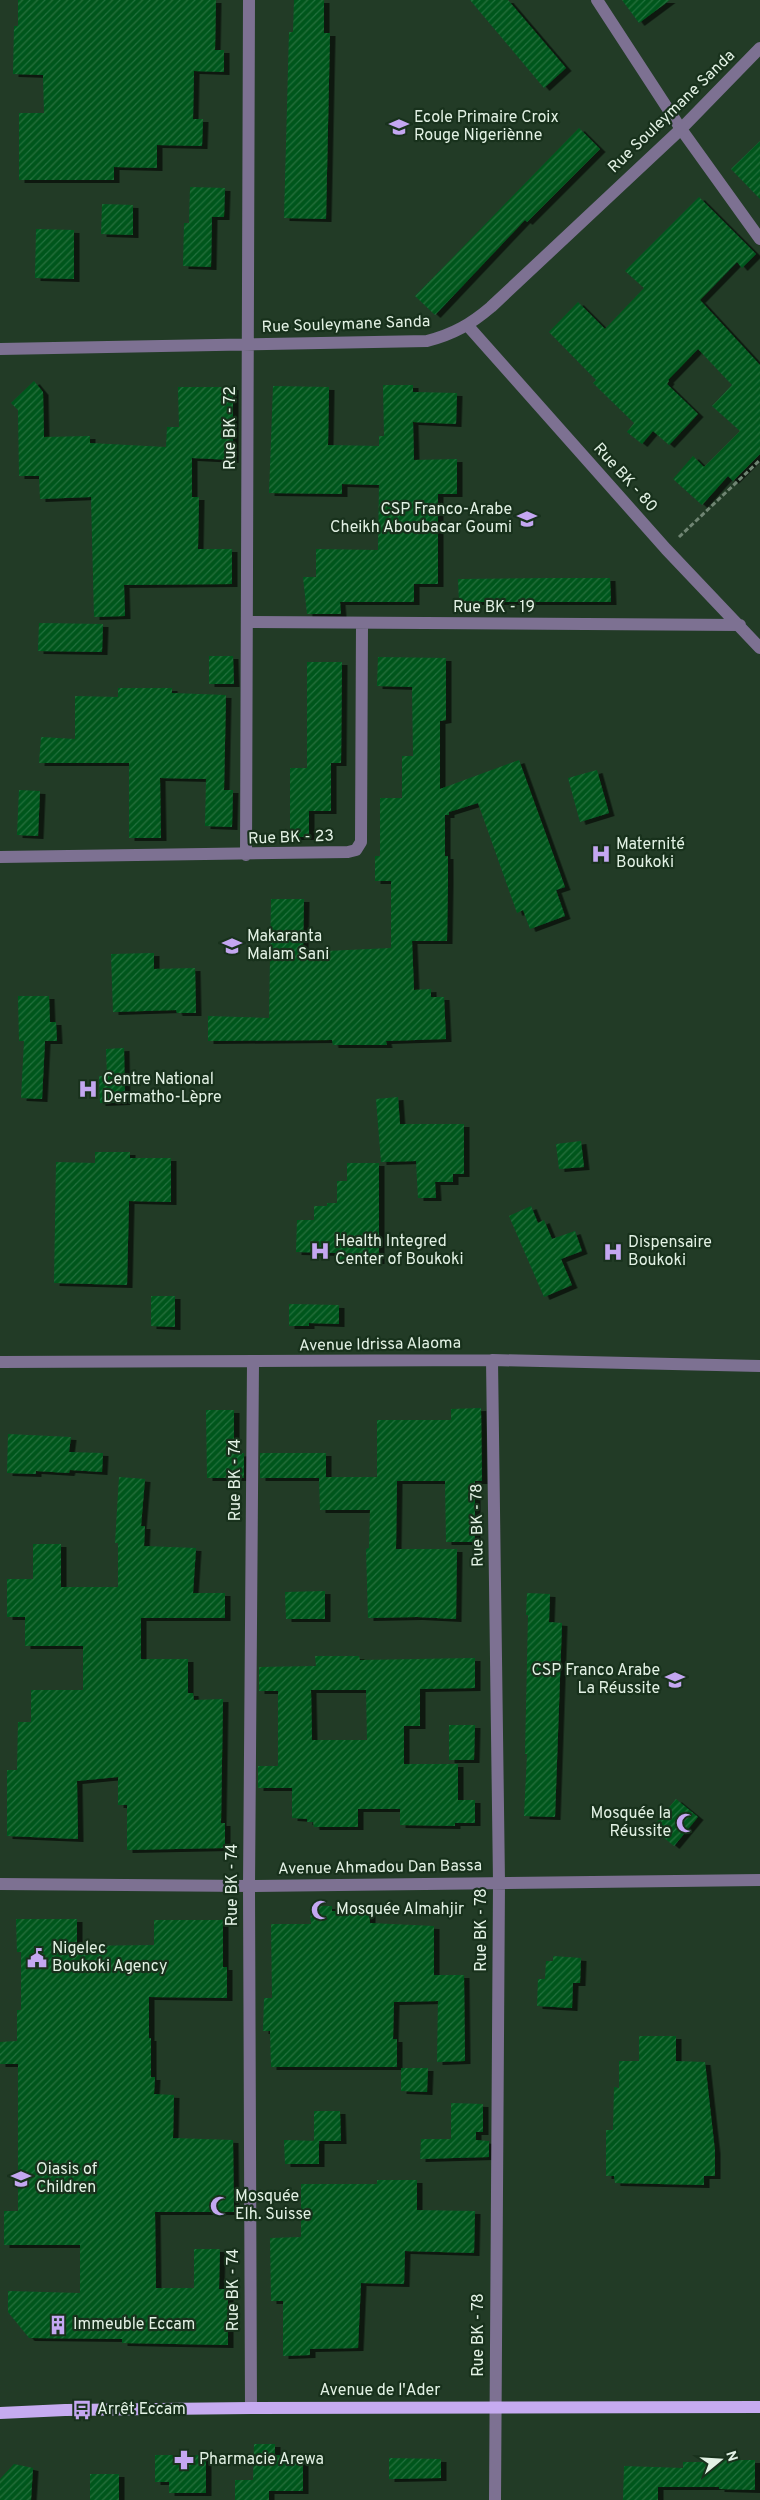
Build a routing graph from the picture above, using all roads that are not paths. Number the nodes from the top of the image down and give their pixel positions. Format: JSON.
{"nodes":[{"id":1,"x":249,"y":0,"type":"edge"},
{"id":2,"x":597,"y":0,"type":"edge"},
{"id":3,"x":760,"y":48,"type":"edge"},
{"id":4,"x":681,"y":129,"type":"junction"},
{"id":5,"x":760,"y":239,"type":"edge"},
{"id":6,"x":468,"y":326,"type":"junction"},
{"id":7,"x":247,"y":345,"type":"junction"},
{"id":8,"x":0,"y":349,"type":"edge"},
{"id":9,"x":248,"y":622,"type":"junction"},
{"id":10,"x":362,"y":624,"type":"junction"},
{"id":11,"x":740,"y":625,"type":"junction"},
{"id":12,"x":760,"y":648,"type":"edge"},
{"id":13,"x":246,"y":855,"type":"junction"},
{"id":14,"x":0,"y":857,"type":"edge"},
{"id":15,"x":492,"y":1360,"type":"junction"},
{"id":16,"x":0,"y":1362,"type":"edge"},
{"id":17,"x":253,"y":1363,"type":"junction"},
{"id":18,"x":760,"y":1366,"type":"edge"},
{"id":19,"x":760,"y":1880,"type":"edge"},
{"id":20,"x":498,"y":1882,"type":"junction"},
{"id":21,"x":0,"y":1884,"type":"edge"},
{"id":22,"x":249,"y":1886,"type":"junction"},
{"id":23,"x":495,"y":2406,"type":"junction"},
{"id":24,"x":760,"y":2407,"type":"edge"},
{"id":25,"x":251,"y":2408,"type":"junction"},
{"id":26,"x":0,"y":2413,"type":"edge"},
{"id":27,"x":495,"y":2500,"type":"edge"}],
"edges":[{"from":1,"to":7,"type":"street","name":"Rue BK - 72"},
{"from":2,"to":4,"type":"street"},
{"from":3,"to":4,"type":"street","name":"Rue Souleymane Sanda"},
{"from":4,"to":5,"type":"street"},
{"from":4,"to":6,"type":"street","name":"Rue Souleymane Sanda"},
{"from":6,"to":7,"type":"street","name":"Rue Souleymane Sanda"},
{"from":6,"to":11,"type":"street","name":"Rue BK - 80"},
{"from":7,"to":8,"type":"street","name":"Rue Souleymane Sanda"},
{"from":7,"to":9,"type":"street","name":"Rue BK - 72"},
{"from":9,"to":10,"type":"street","name":"Rue BK - 19"},
{"from":9,"to":13,"type":"street","name":"Rue BK - 72"},
{"from":10,"to":11,"type":"street","name":"Rue BK - 19"},
{"from":10,"to":13,"type":"street","name":"Rue BK - 23"},
{"from":11,"to":12,"type":"street","name":"Rue BK - 80"},
{"from":13,"to":14,"type":"street","name":"Rue BK - 23"},
{"from":15,"to":17,"type":"street","name":"Avenue Idrissa Alaoma"},
{"from":15,"to":18,"type":"street","name":"Avenue Idrissa Alaoma"},
{"from":15,"to":20,"type":"street","name":"Rue BK - 78"},
{"from":16,"to":17,"type":"street","name":"Avenue Idrissa Alaoma"},
{"from":17,"to":22,"type":"street","name":"Rue BK - 74"},
{"from":19,"to":20,"type":"street","name":"Avenue Ahmadou Dan Bassa"},
{"from":20,"to":22,"type":"street","name":"Avenue Ahmadou Dan Bassa"},
{"from":20,"to":23,"type":"street","name":"Rue BK - 78"},
{"from":21,"to":22,"type":"street","name":"Avenue Ahmadou Dan Bassa"},
{"from":22,"to":25,"type":"street","name":"Rue BK - 74"},
{"from":23,"to":24,"type":"main road","name":"Avenue de l'Ader"},
{"from":23,"to":25,"type":"main road","name":"Avenue de l'Ader"},
{"from":23,"to":27,"type":"street","name":"Rue BK - 78"},
{"from":25,"to":26,"type":"main road","name":"Avenue de l'Ader"}]}
